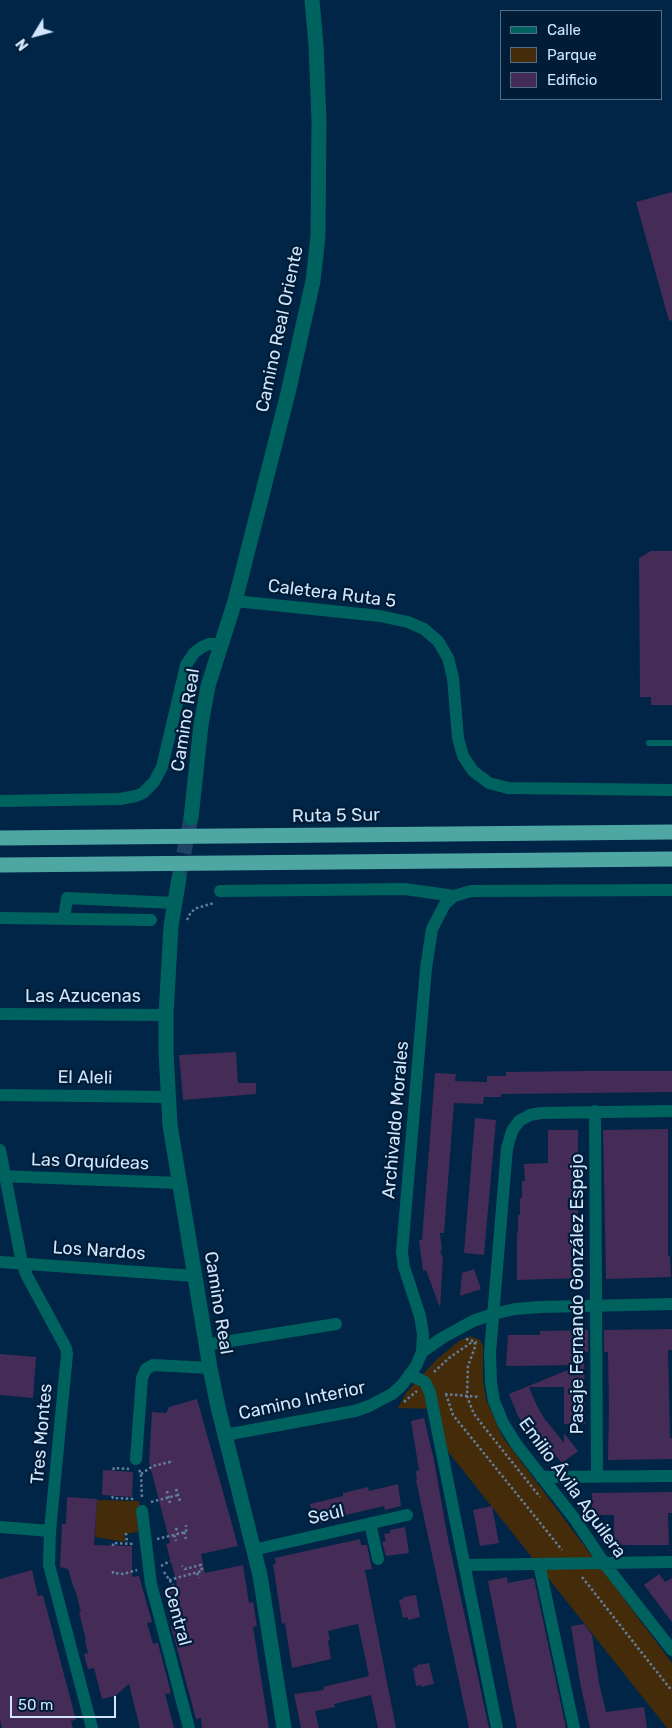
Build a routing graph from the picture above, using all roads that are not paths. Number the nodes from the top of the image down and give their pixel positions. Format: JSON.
{"nodes":[{"id":1,"x":312,"y":0,"type":"edge"},
{"id":2,"x":235,"y":601,"type":"junction"},
{"id":3,"x":222,"y":644,"type":"junction"},
{"id":4,"x":649,"y":743,"type":"dead end"},
{"id":5,"x":672,"y":743,"type":"edge"},
{"id":6,"x":672,"y":790,"type":"edge"},
{"id":7,"x":0,"y":801,"type":"edge"},
{"id":8,"x":191,"y":818,"type":"tunnel mouth"},
{"id":9,"x":672,"y":832,"type":"edge"},
{"id":10,"x":0,"y":838,"type":"edge"},
{"id":11,"x":672,"y":859,"type":"edge"},
{"id":12,"x":0,"y":865,"type":"edge"},
{"id":13,"x":179,"y":878,"type":"tunnel mouth"},
{"id":14,"x":672,"y":890,"type":"edge"},
{"id":15,"x":220,"y":891,"type":"road end"},
{"id":16,"x":454,"y":896,"type":"junction"},
{"id":17,"x":174,"y":903,"type":"junction"},
{"id":18,"x":0,"y":918,"type":"edge"},
{"id":19,"x":64,"y":919,"type":"junction"},
{"id":20,"x":150,"y":920,"type":"dead end"},
{"id":21,"x":0,"y":1014,"type":"edge"},
{"id":22,"x":166,"y":1015,"type":"junction"},
{"id":23,"x":0,"y":1095,"type":"edge"},
{"id":24,"x":169,"y":1097,"type":"junction"},
{"id":25,"x":672,"y":1111,"type":"edge"},
{"id":26,"x":595,"y":1112,"type":"junction"},
{"id":27,"x":0,"y":1150,"type":"edge"},
{"id":28,"x":3,"y":1176,"type":"edge"},
{"id":29,"x":179,"y":1183,"type":"junction"},
{"id":30,"x":0,"y":1262,"type":"edge"},
{"id":31,"x":22,"y":1263,"type":"junction"},
{"id":32,"x":194,"y":1276,"type":"junction"},
{"id":33,"x":672,"y":1304,"type":"edge"},
{"id":34,"x":596,"y":1306,"type":"junction"},
{"id":35,"x":493,"y":1314,"type":"junction"},
{"id":36,"x":336,"y":1324,"type":"dead end"},
{"id":37,"x":206,"y":1345,"type":"junction"},
{"id":38,"x":422,"y":1352,"type":"junction"},
{"id":39,"x":210,"y":1368,"type":"junction"},
{"id":40,"x":410,"y":1375,"type":"junction"},
{"id":41,"x":225,"y":1435,"type":"junction"},
{"id":42,"x":136,"y":1459,"type":"dead end"},
{"id":43,"x":597,"y":1476,"type":"junction"},
{"id":44,"x":672,"y":1476,"type":"edge"},
{"id":45,"x":541,"y":1477,"type":"junction"},
{"id":46,"x":142,"y":1505,"type":"road end"},
{"id":47,"x":408,"y":1515,"type":"dead end"},
{"id":48,"x":370,"y":1523,"type":"junction"},
{"id":49,"x":0,"y":1527,"type":"edge"},
{"id":50,"x":50,"y":1531,"type":"junction"},
{"id":51,"x":253,"y":1550,"type":"junction"},
{"id":52,"x":378,"y":1559,"type":"dead end"},
{"id":53,"x":672,"y":1562,"type":"edge"},
{"id":54,"x":604,"y":1563,"type":"junction"},
{"id":55,"x":539,"y":1564,"type":"junction"},
{"id":56,"x":464,"y":1566,"type":"junction"},
{"id":57,"x":672,"y":1650,"type":"edge"},
{"id":58,"x":92,"y":1728,"type":"edge"},
{"id":59,"x":189,"y":1728,"type":"edge"},
{"id":60,"x":284,"y":1728,"type":"edge"},
{"id":61,"x":497,"y":1728,"type":"edge"},
{"id":62,"x":574,"y":1728,"type":"edge"}],
"edges":[{"from":1,"to":2,"type":"street","name":"Camino Real Oriente"},
{"from":2,"to":3,"type":"street","name":"Camino Real"},
{"from":2,"to":6,"type":"street","name":"Caletera Ruta 5"},
{"from":3,"to":7,"type":"street"},
{"from":3,"to":8,"type":"street","name":"Camino Real"},
{"from":4,"to":5,"type":"lane"},
{"from":9,"to":10,"type":"highway","name":"Ruta 5 Sur"},
{"from":11,"to":12,"type":"highway"},
{"from":13,"to":17,"type":"street","name":"Camino Real"},
{"from":14,"to":16,"type":"street"},
{"from":15,"to":16,"type":"street"},
{"from":16,"to":38,"type":"street","name":"Archivaldo Morales"},
{"from":17,"to":19,"type":"street"},
{"from":17,"to":22,"type":"street","name":"Camino Real"},
{"from":18,"to":19,"type":"street"},
{"from":19,"to":20,"type":"street"},
{"from":21,"to":22,"type":"street","name":"Las Azucenas"},
{"from":22,"to":24,"type":"street","name":"Camino Real"},
{"from":23,"to":24,"type":"street","name":"El Aleli"},
{"from":24,"to":29,"type":"street","name":"Camino Real"},
{"from":25,"to":26,"type":"street"},
{"from":26,"to":34,"type":"street","name":"Pasaje Fernando González Espejo"},
{"from":26,"to":35,"type":"street","name":"Emilio Ávila Aguilera"},
{"from":27,"to":28,"type":"street","name":"Tres Montes"},
{"from":28,"to":29,"type":"street","name":"Las Orquídeas"},
{"from":28,"to":31,"type":"street","name":"Tres Montes"},
{"from":29,"to":32,"type":"street","name":"Camino Real"},
{"from":30,"to":31,"type":"street","name":"Los Nardos"},
{"from":31,"to":32,"type":"street","name":"Los Nardos"},
{"from":31,"to":50,"type":"street","name":"Tres Montes"},
{"from":32,"to":37,"type":"street","name":"Camino Real"},
{"from":33,"to":34,"type":"street"},
{"from":34,"to":35,"type":"street"},
{"from":34,"to":43,"type":"street","name":"Pasaje Fernando González Espejo"},
{"from":35,"to":38,"type":"street"},
{"from":35,"to":45,"type":"street","name":"Emilio Ávila Aguilera"},
{"from":36,"to":37,"type":"street"},
{"from":37,"to":39,"type":"street","name":"Camino Real"},
{"from":38,"to":40,"type":"street","name":"Camino Interior"},
{"from":39,"to":41,"type":"street","name":"Camino Real"},
{"from":39,"to":42,"type":"street"},
{"from":40,"to":41,"type":"street","name":"Camino Interior"},
{"from":40,"to":56,"type":"street"},
{"from":41,"to":51,"type":"street","name":"Camino Real"},
{"from":43,"to":44,"type":"street"},
{"from":43,"to":45,"type":"street"},
{"from":45,"to":54,"type":"street","name":"Emilio Ávila Aguilera"},
{"from":46,"to":59,"type":"street","name":"Central"},
{"from":47,"to":48,"type":"street","name":"Seúl"},
{"from":48,"to":51,"type":"street","name":"Seúl"},
{"from":48,"to":52,"type":"street"},
{"from":49,"to":50,"type":"street"},
{"from":50,"to":58,"type":"street","name":"Tres Montes"},
{"from":51,"to":60,"type":"street","name":"Camino Real"},
{"from":53,"to":54,"type":"street"},
{"from":54,"to":55,"type":"street"},
{"from":54,"to":57,"type":"street","name":"Emilio Ávila Aguilera"},
{"from":55,"to":56,"type":"street"},
{"from":55,"to":62,"type":"street"},
{"from":56,"to":61,"type":"street"}]}
